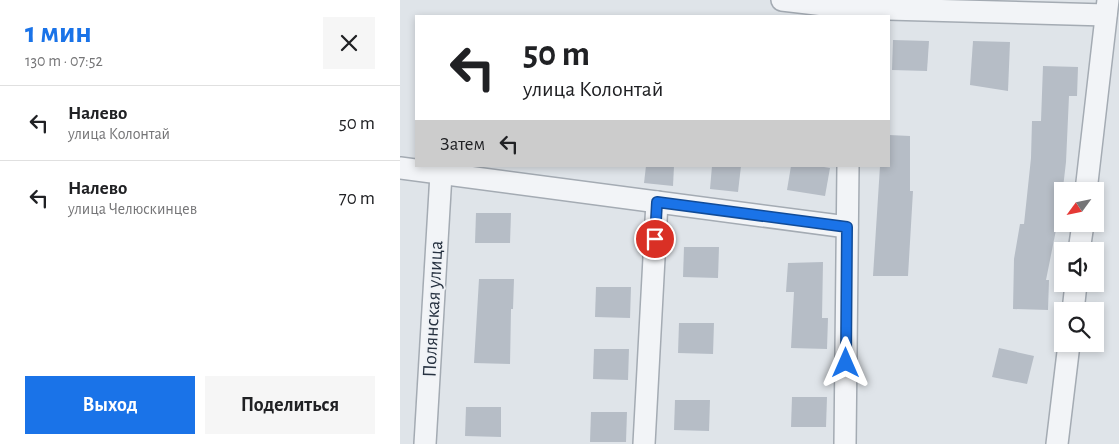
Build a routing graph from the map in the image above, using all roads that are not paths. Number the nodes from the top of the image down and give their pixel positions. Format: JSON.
{"nodes":[{"id":1,"x":782,"y":0,"type":"edge"},
{"id":2,"x":1107,"y":7,"type":"edge"},
{"id":3,"x":850,"y":8,"type":"edge"},
{"id":4,"x":848,"y":167,"type":"edge"},
{"id":5,"x":400,"y":168,"type":"edge"},
{"id":6,"x":441,"y":174,"type":"junction"},
{"id":7,"x":1087,"y":182,"type":"edge"},
{"id":8,"x":657,"y":202,"type":"junction"},
{"id":9,"x":847,"y":227,"type":"junction"},
{"id":10,"x":1068,"y":352,"type":"edge"},
{"id":11,"x":425,"y":444,"type":"edge"},
{"id":12,"x":644,"y":444,"type":"edge"},
{"id":13,"x":845,"y":444,"type":"edge"},
{"id":14,"x":1057,"y":444,"type":"edge"}],
"edges":[{"from":1,"to":3,"type":"street"},
{"from":2,"to":3,"type":"street"},
{"from":2,"to":7,"type":"street"},
{"from":4,"to":9,"type":"street"},
{"from":5,"to":6,"type":"street"},
{"from":6,"to":8,"type":"street"},
{"from":6,"to":11,"type":"street","name":"Полянская улица"},
{"from":8,"to":9,"type":"street"},
{"from":8,"to":12,"type":"street"},
{"from":9,"to":13,"type":"street"},
{"from":10,"to":14,"type":"street"}]}
